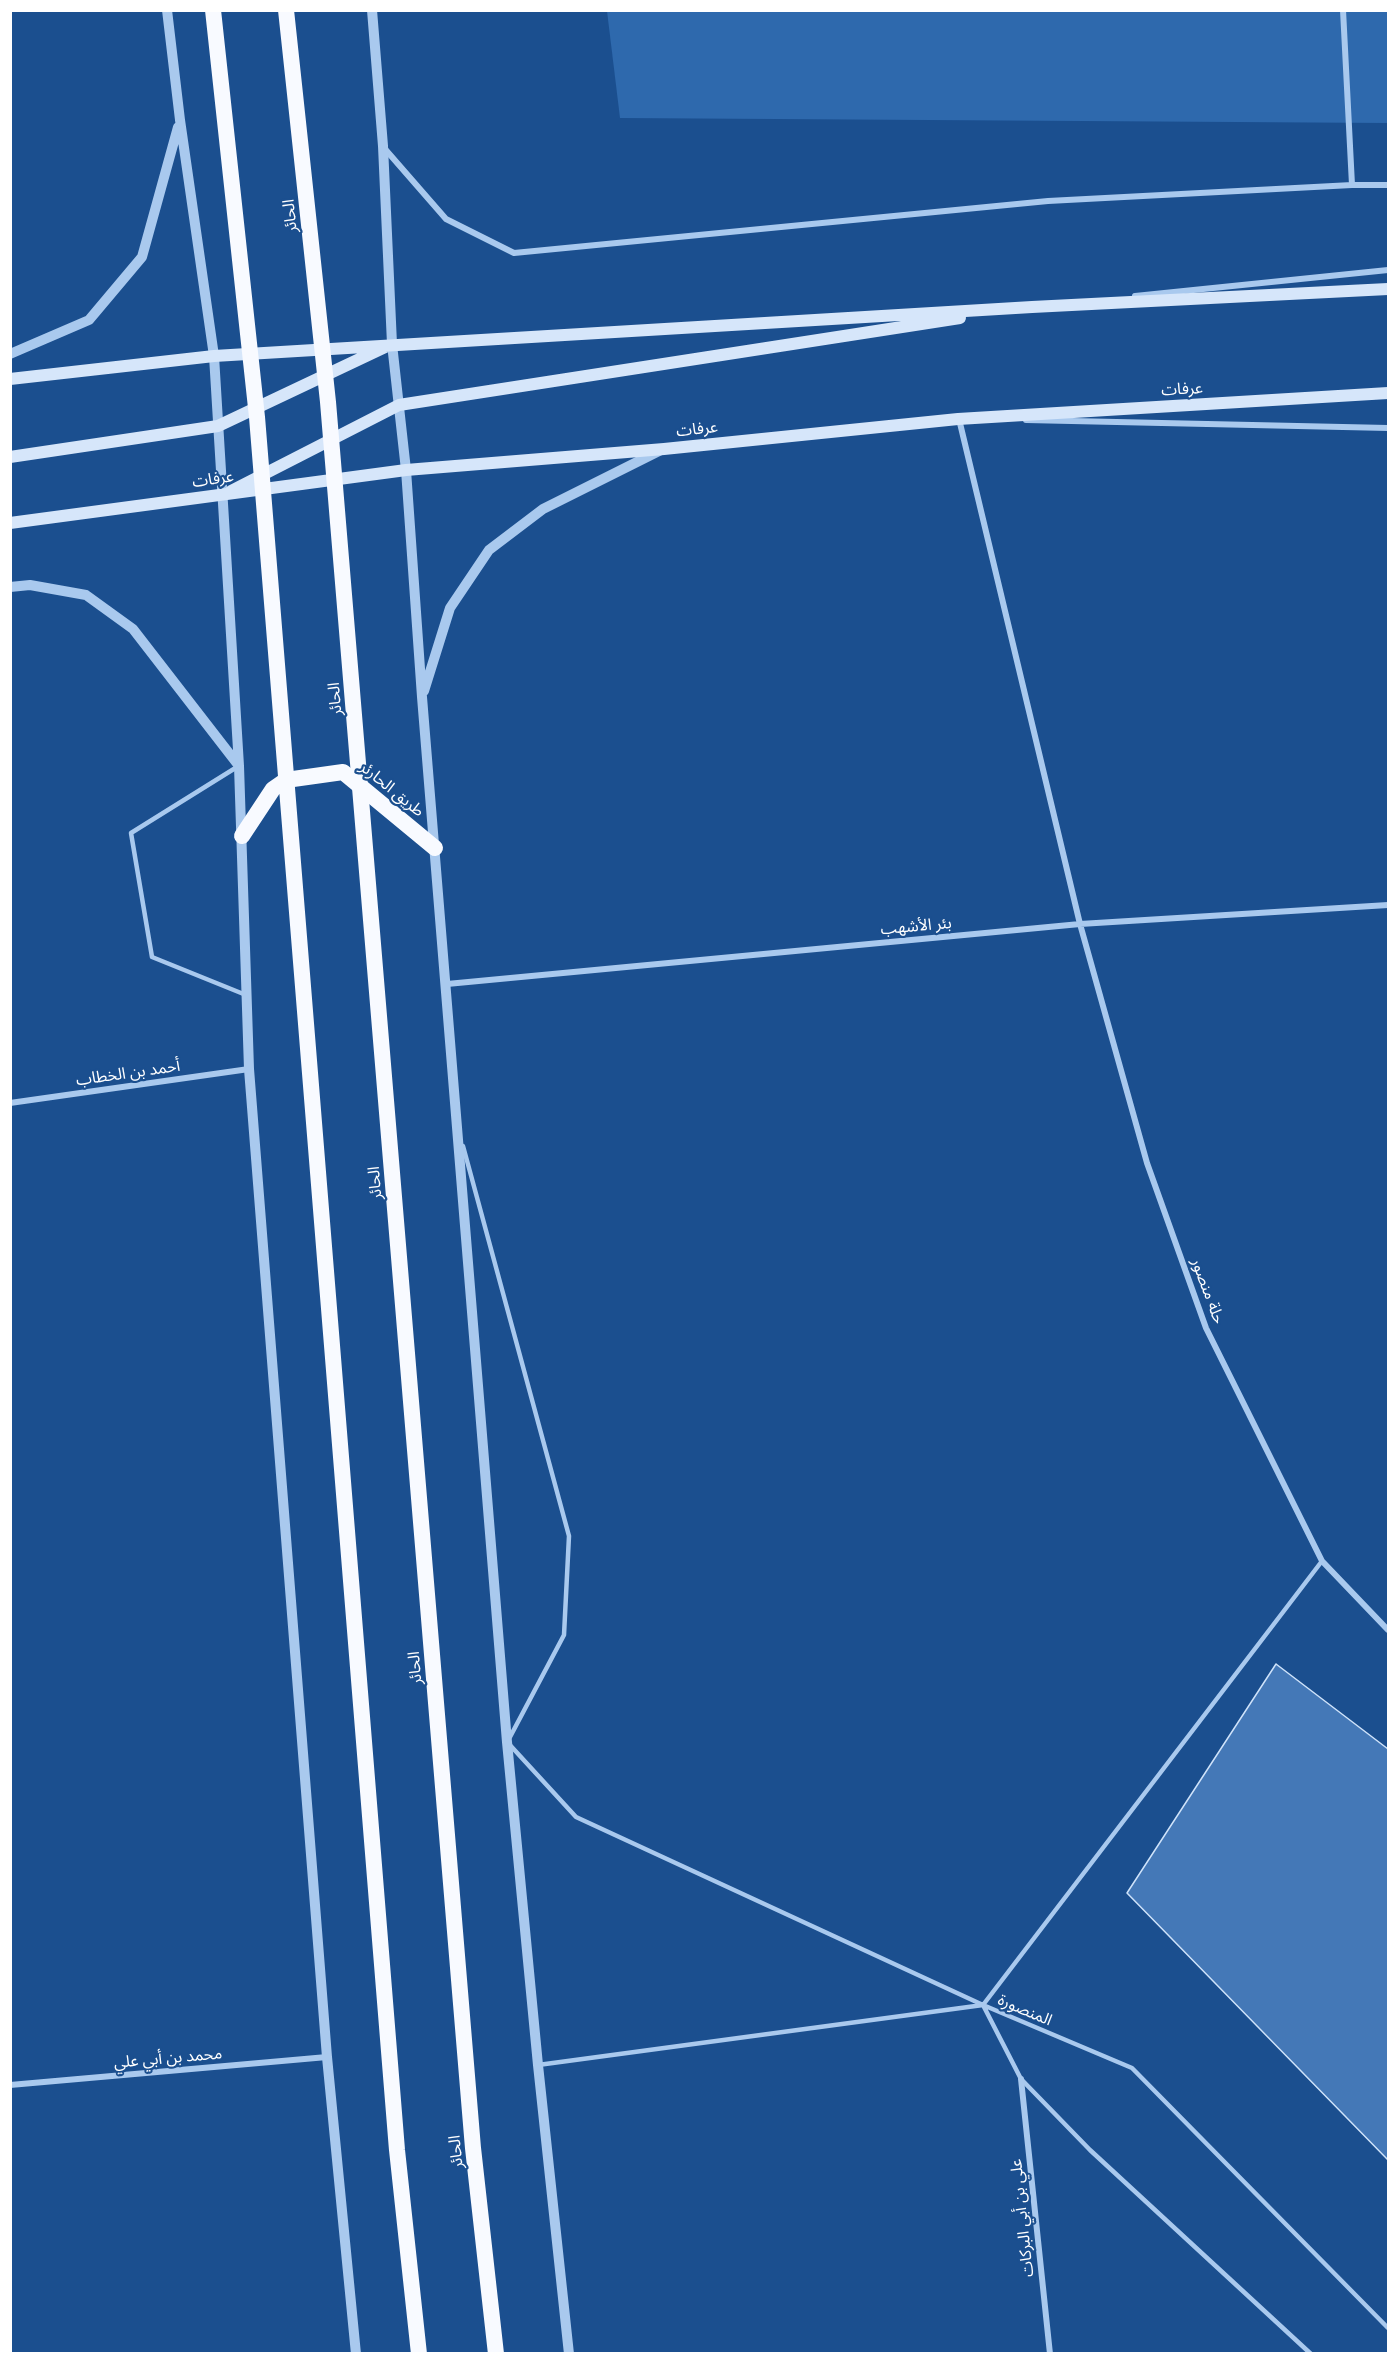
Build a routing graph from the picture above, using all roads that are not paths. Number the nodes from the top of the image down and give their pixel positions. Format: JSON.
{"nodes":[{"id":1,"x":167,"y":10,"type":"edge"},
{"id":2,"x":213,"y":10,"type":"edge"},
{"id":3,"x":286,"y":10,"type":"edge"},
{"id":4,"x":372,"y":10,"type":"edge"},
{"id":5,"x":1343,"y":10,"type":"edge"},
{"id":6,"x":180,"y":120,"type":"junction"},
{"id":7,"x":382,"y":146,"type":"junction"},
{"id":8,"x":1352,"y":184,"type":"junction"},
{"id":9,"x":1389,"y":185,"type":"edge"},
{"id":10,"x":1389,"y":270,"type":"edge"},
{"id":11,"x":1389,"y":288,"type":"edge"},
{"id":12,"x":1032,"y":307,"type":"junction"},
{"id":13,"x":392,"y":344,"type":"junction"},
{"id":14,"x":10,"y":354,"type":"edge"},
{"id":15,"x":214,"y":356,"type":"junction"},
{"id":16,"x":10,"y":379,"type":"edge"},
{"id":17,"x":1389,"y":393,"type":"edge"},
{"id":18,"x":399,"y":405,"type":"junction"},
{"id":19,"x":958,"y":419,"type":"junction"},
{"id":20,"x":218,"y":426,"type":"junction"},
{"id":21,"x":1389,"y":428,"type":"edge"},
{"id":22,"x":664,"y":448,"type":"junction"},
{"id":23,"x":10,"y":457,"type":"edge"},
{"id":24,"x":406,"y":470,"type":"junction"},
{"id":25,"x":223,"y":495,"type":"junction"},
{"id":26,"x":10,"y":523,"type":"edge"},
{"id":27,"x":10,"y":587,"type":"edge"},
{"id":28,"x":422,"y":697,"type":"junction"},
{"id":29,"x":239,"y":766,"type":"junction"},
{"id":30,"x":286,"y":780,"type":"junction"},
{"id":31,"x":360,"y":785,"type":"junction"},
{"id":32,"x":242,"y":836,"type":"junction"},
{"id":33,"x":435,"y":848,"type":"junction"},
{"id":34,"x":1389,"y":904,"type":"edge"},
{"id":35,"x":1080,"y":924,"type":"junction"},
{"id":36,"x":447,"y":984,"type":"junction"},
{"id":37,"x":247,"y":996,"type":"junction"},
{"id":38,"x":249,"y":1069,"type":"junction"},
{"id":39,"x":10,"y":1103,"type":"edge"},
{"id":40,"x":458,"y":1130,"type":"junction"},
{"id":41,"x":1322,"y":1561,"type":"junction"},
{"id":42,"x":1389,"y":1630,"type":"edge"},
{"id":43,"x":507,"y":1742,"type":"junction"},
{"id":44,"x":983,"y":2005,"type":"junction"},
{"id":45,"x":327,"y":2057,"type":"junction"},
{"id":46,"x":538,"y":2066,"type":"junction"},
{"id":47,"x":1021,"y":2079,"type":"junction"},
{"id":48,"x":10,"y":2085,"type":"edge"},
{"id":49,"x":1389,"y":2328,"type":"edge"},
{"id":50,"x":356,"y":2354,"type":"edge"},
{"id":51,"x":419,"y":2354,"type":"edge"},
{"id":52,"x":496,"y":2354,"type":"edge"},
{"id":53,"x":569,"y":2354,"type":"edge"},
{"id":54,"x":1050,"y":2354,"type":"edge"},
{"id":55,"x":1311,"y":2354,"type":"edge"}],
"edges":[{"from":1,"to":6,"type":"street"},
{"from":2,"to":30,"type":"highway","bridge":true},
{"from":3,"to":31,"type":"highway","name":"الحائر","bridge":true},
{"from":4,"to":7,"type":"street"},
{"from":5,"to":8,"type":"street"},
{"from":6,"to":14,"type":"street"},
{"from":6,"to":15,"type":"street"},
{"from":7,"to":8,"type":"street"},
{"from":7,"to":13,"type":"street"},
{"from":8,"to":9,"type":"street"},
{"from":10,"to":12,"type":"street"},
{"from":11,"to":12,"type":"main road"},
{"from":12,"to":13,"type":"main road"},
{"from":12,"to":18,"type":"main road"},
{"from":13,"to":15,"type":"main road"},
{"from":13,"to":18,"type":"street"},
{"from":13,"to":20,"type":"main road"},
{"from":15,"to":16,"type":"main road"},
{"from":15,"to":20,"type":"street"},
{"from":17,"to":19,"type":"main road","name":"عرفات"},
{"from":18,"to":24,"type":"street"},
{"from":18,"to":25,"type":"main road"},
{"from":19,"to":21,"type":"street"},
{"from":19,"to":22,"type":"main road","name":"عرفات"},
{"from":19,"to":35,"type":"street","name":"حلة منصور"},
{"from":20,"to":23,"type":"main road"},
{"from":20,"to":25,"type":"street"},
{"from":22,"to":24,"type":"main road","name":"عرفات"},
{"from":22,"to":28,"type":"street"},
{"from":24,"to":25,"type":"main road","name":"عرفات"},
{"from":24,"to":28,"type":"street"},
{"from":25,"to":26,"type":"main road","name":"عرفات"},
{"from":25,"to":29,"type":"street"},
{"from":27,"to":29,"type":"street"},
{"from":28,"to":33,"type":"street"},
{"from":29,"to":32,"type":"street"},
{"from":29,"to":37,"type":"lane"},
{"from":30,"to":31,"type":"highway","name":"طريق الحارئر"},
{"from":30,"to":32,"type":"highway"},
{"from":30,"to":51,"type":"highway","bridge":true},
{"from":31,"to":33,"type":"highway","name":"طريق الحارئر"},
{"from":31,"to":52,"type":"highway","name":"الحائر","bridge":true},
{"from":32,"to":37,"type":"street"},
{"from":33,"to":36,"type":"street"},
{"from":34,"to":35,"type":"street","name":"بئر الأشهب"},
{"from":35,"to":36,"type":"street","name":"بئر الأشهب"},
{"from":35,"to":41,"type":"street","name":"حلة منصور"},
{"from":36,"to":40,"type":"street"},
{"from":37,"to":38,"type":"street"},
{"from":38,"to":39,"type":"street","name":"أحمد بن الخطاب"},
{"from":38,"to":45,"type":"street"},
{"from":40,"to":43,"type":"street"},
{"from":40,"to":43,"type":"lane"},
{"from":41,"to":42,"type":"street","name":"حلة منصور"},
{"from":41,"to":44,"type":"lane"},
{"from":43,"to":44,"type":"lane"},
{"from":43,"to":46,"type":"street"},
{"from":44,"to":46,"type":"lane"},
{"from":44,"to":47,"type":"lane","name":"المنصورة"},
{"from":44,"to":49,"type":"lane","name":"المنصورة"},
{"from":45,"to":48,"type":"street","name":"محمد بن أبي علي"},
{"from":45,"to":50,"type":"street"},
{"from":46,"to":53,"type":"street"},
{"from":47,"to":54,"type":"street","name":"علي بن أبي البركات"},
{"from":47,"to":55,"type":"lane","name":"المنصورة"}]}
